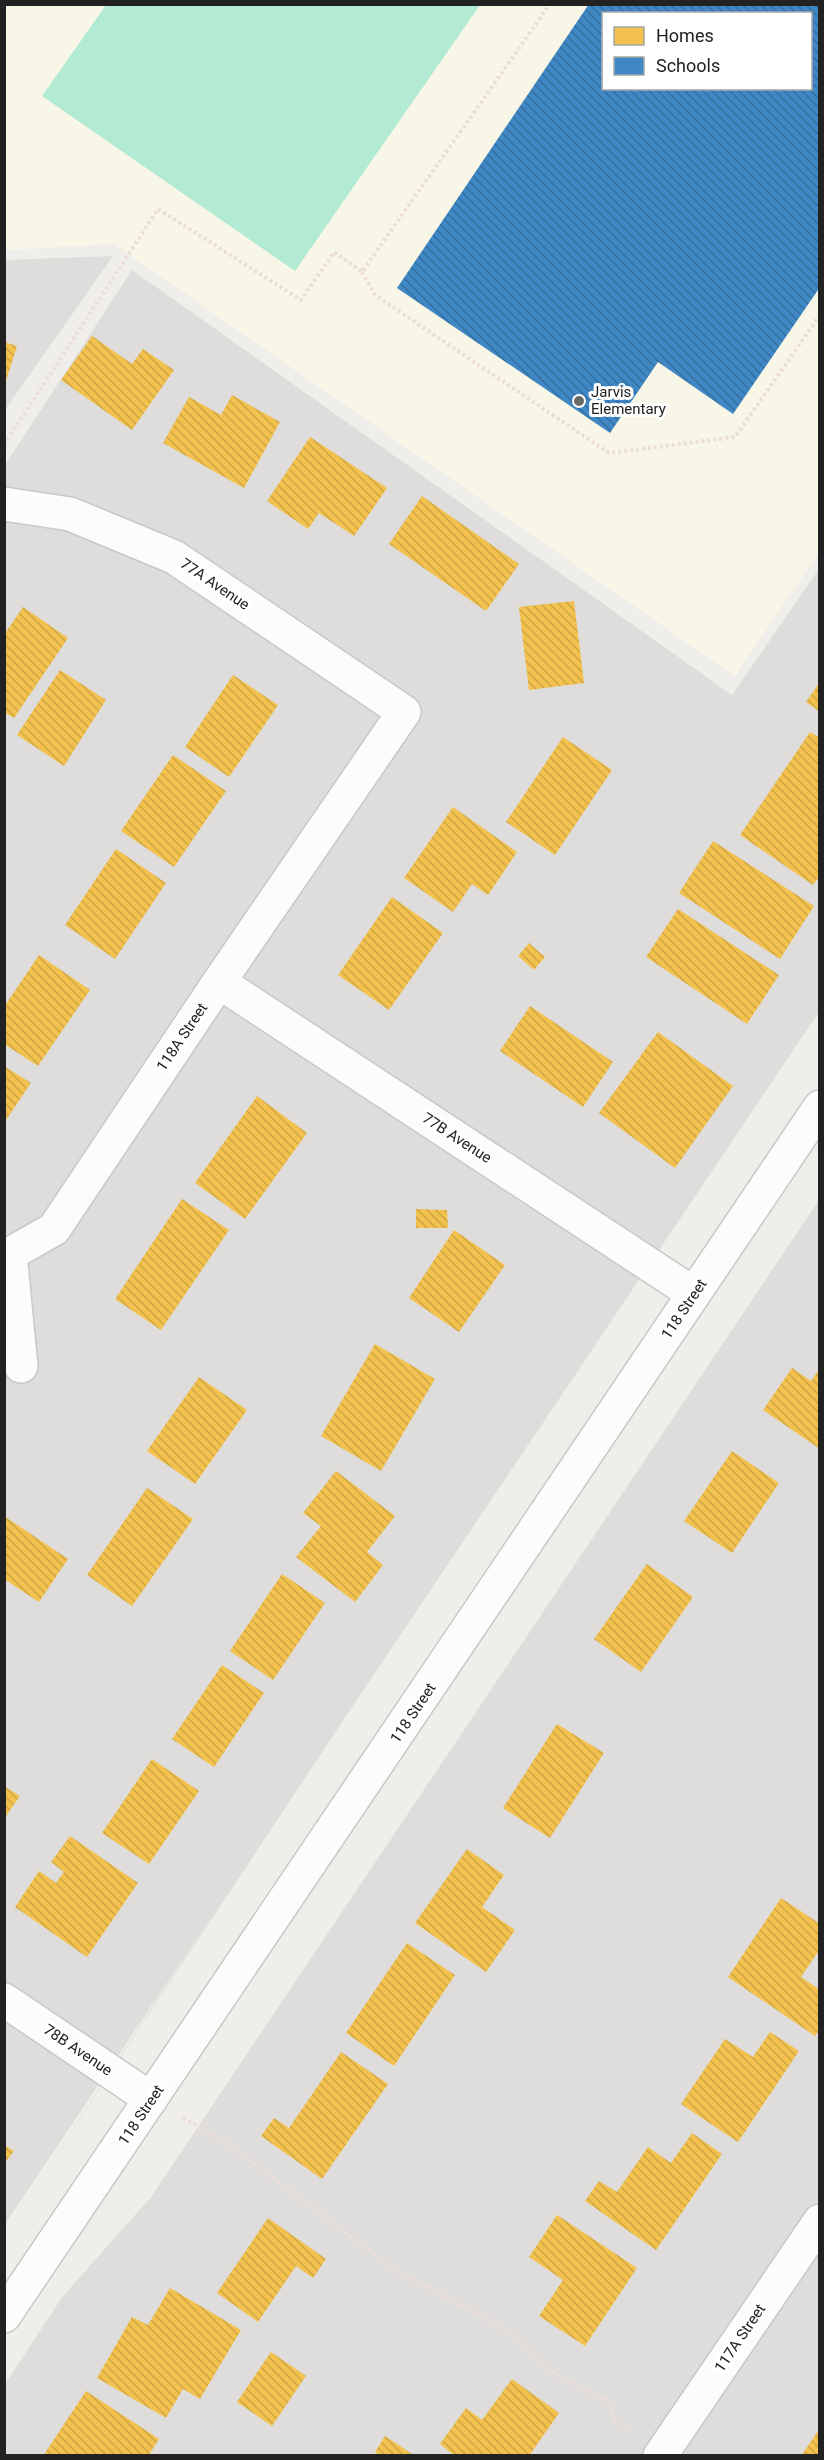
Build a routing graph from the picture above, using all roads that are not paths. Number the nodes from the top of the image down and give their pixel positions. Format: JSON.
{"nodes":[{"id":1,"x":4,"y":504,"type":"edge"},
{"id":2,"x":404,"y":712,"type":"joint"},
{"id":3,"x":219,"y":982,"type":"junction"},
{"id":4,"x":819,"y":1107,"type":"edge"},
{"id":5,"x":7,"y":1253,"type":"edge"},
{"id":6,"x":694,"y":1294,"type":"junction"},
{"id":7,"x":21,"y":1366,"type":"dead end"},
{"id":8,"x":4,"y":2000,"type":"edge"},
{"id":9,"x":151,"y":2099,"type":"junction"},
{"id":10,"x":819,"y":2221,"type":"edge"},
{"id":11,"x":4,"y":2316,"type":"edge"},
{"id":12,"x":650,"y":2446,"type":"edge"}],
"edges":[{"from":1,"to":2,"type":"street","name":"77A Avenue"},
{"from":2,"to":3,"type":"street","name":"118A Street"},
{"from":3,"to":5,"type":"street","name":"118A Street"},
{"from":3,"to":6,"type":"street","name":"77B Avenue"},
{"from":4,"to":6,"type":"street","name":"118 Street"},
{"from":5,"to":7,"type":"street","name":"118A Street"},
{"from":6,"to":9,"type":"street","name":"118 Street"},
{"from":8,"to":9,"type":"street","name":"78B Avenue"},
{"from":9,"to":11,"type":"street","name":"118 Street"},
{"from":10,"to":12,"type":"street","name":"117A Street"}]}
